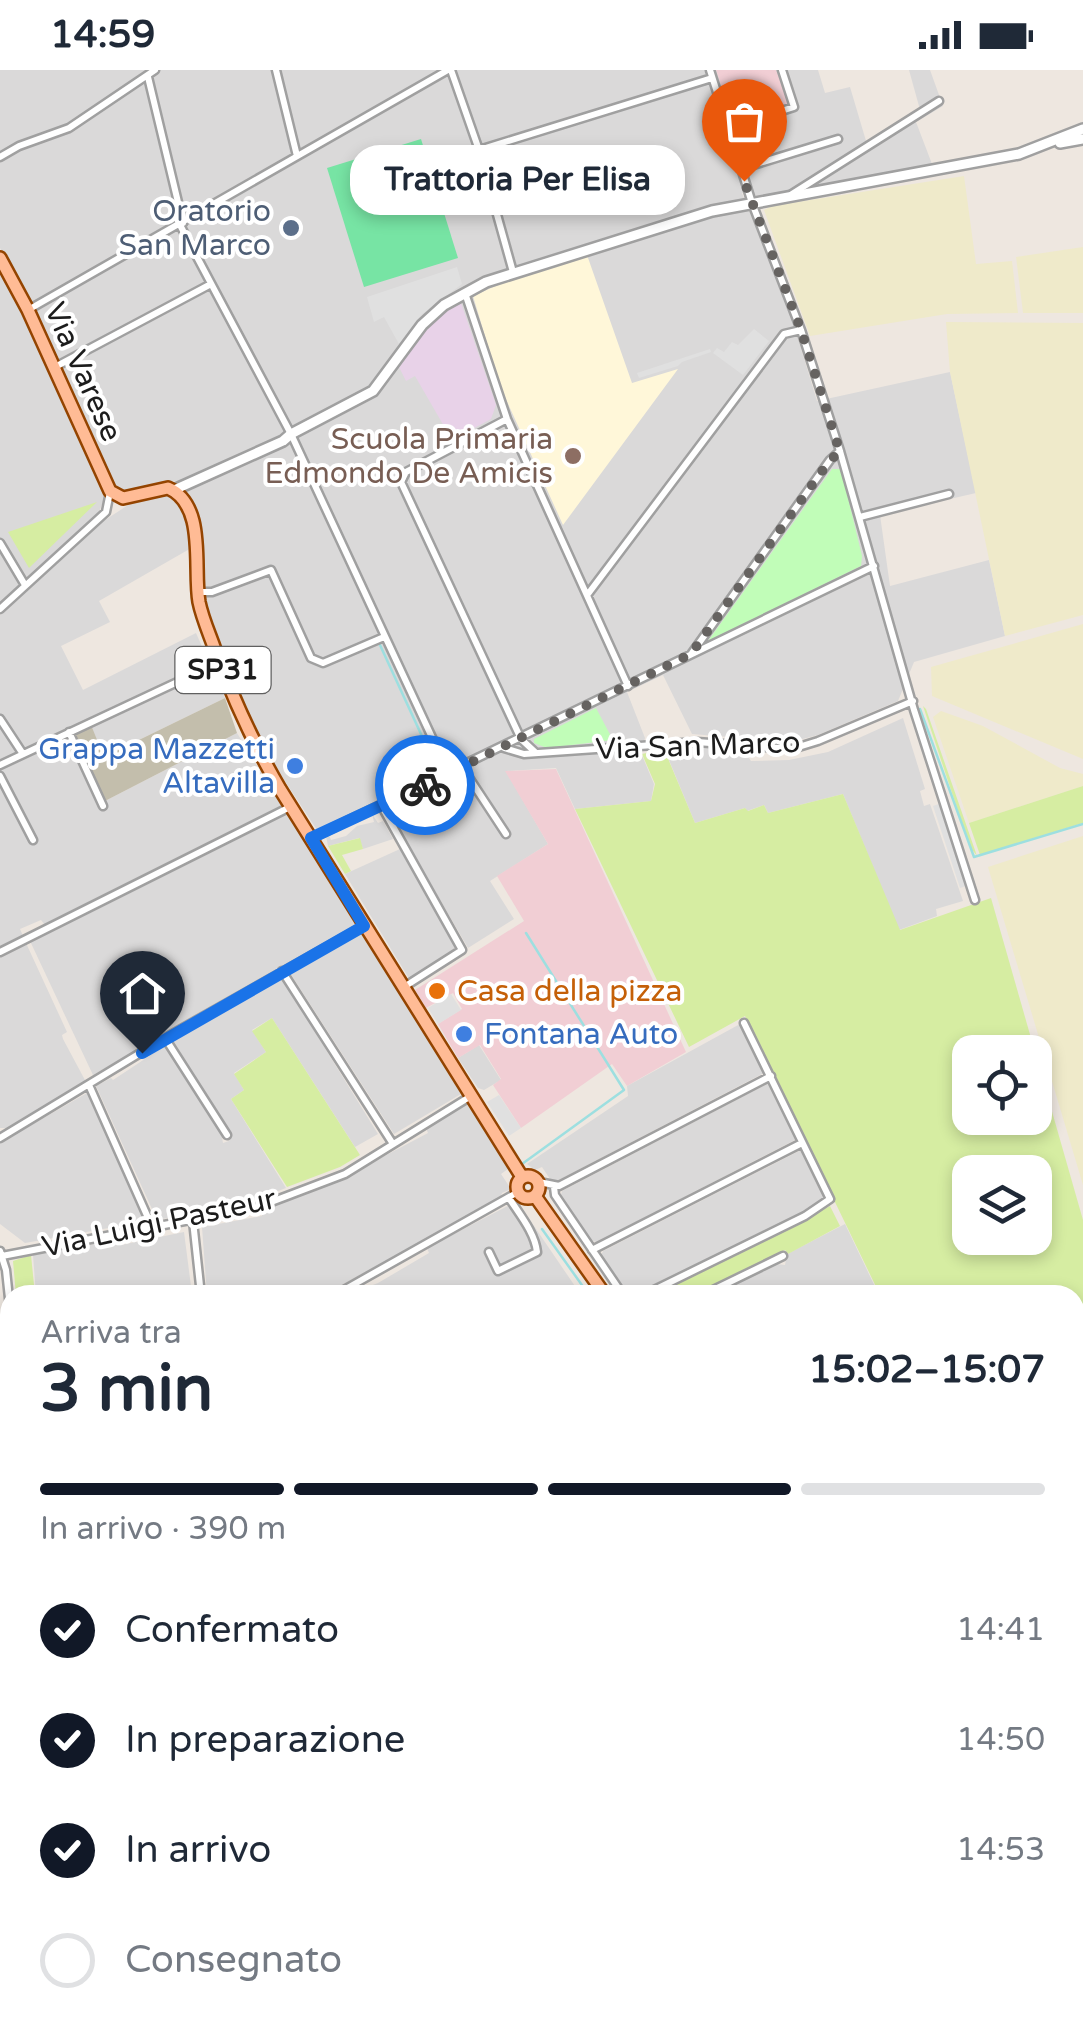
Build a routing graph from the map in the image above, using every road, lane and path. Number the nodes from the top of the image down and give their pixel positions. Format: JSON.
{"nodes":[{"id":1,"x":276,"y":70,"type":"edge"},
{"id":2,"x":449,"y":70,"type":"edge"},
{"id":3,"x":782,"y":70,"type":"edge"},
{"id":4,"x":150,"y":73,"type":"edge"},
{"id":5,"x":711,"y":74,"type":"edge"},
{"id":6,"x":939,"y":101,"type":"dead end"},
{"id":7,"x":728,"y":128,"type":"junction"},
{"id":8,"x":1083,"y":129,"type":"edge"},
{"id":9,"x":838,"y":139,"type":"dead end"},
{"id":10,"x":1083,"y":139,"type":"edge"},
{"id":11,"x":1042,"y":146,"type":"junction"},
{"id":12,"x":479,"y":150,"type":"junction"},
{"id":13,"x":0,"y":156,"type":"edge"},
{"id":14,"x":297,"y":156,"type":"junction"},
{"id":15,"x":740,"y":169,"type":"junction"},
{"id":16,"x":789,"y":196,"type":"junction"},
{"id":17,"x":752,"y":203,"type":"junction"},
{"id":18,"x":182,"y":224,"type":"junction"},
{"id":19,"x":1,"y":262,"type":"edge"},
{"id":20,"x":513,"y":272,"type":"junction"},
{"id":21,"x":211,"y":284,"type":"junction"},
{"id":22,"x":464,"y":292,"type":"junction"},
{"id":23,"x":28,"y":310,"type":"junction"},
{"id":24,"x":801,"y":330,"type":"junction"},
{"id":25,"x":54,"y":368,"type":"junction"},
{"id":26,"x":507,"y":418,"type":"junction"},
{"id":27,"x":291,"y":434,"type":"junction"},
{"id":28,"x":840,"y":452,"type":"junction"},
{"id":29,"x":174,"y":490,"type":"junction"},
{"id":30,"x":110,"y":491,"type":"junction"},
{"id":31,"x":949,"y":494,"type":"dead end"},
{"id":32,"x":860,"y":516,"type":"junction"},
{"id":33,"x":0,"y":543,"type":"edge"},
{"id":34,"x":874,"y":566,"type":"junction"},
{"id":35,"x":24,"y":586,"type":"junction"},
{"id":36,"x":198,"y":592,"type":"junction"},
{"id":37,"x":588,"y":594,"type":"junction"},
{"id":38,"x":0,"y":609,"type":"edge"},
{"id":39,"x":384,"y":637,"type":"junction"},
{"id":40,"x":691,"y":654,"type":"junction"},
{"id":41,"x":220,"y":662,"type":"junction"},
{"id":42,"x":628,"y":686,"type":"junction"},
{"id":43,"x":913,"y":700,"type":"junction"},
{"id":44,"x":0,"y":720,"type":"edge"},
{"id":45,"x":68,"y":732,"type":"junction"},
{"id":46,"x":522,"y":739,"type":"junction"},
{"id":47,"x":504,"y":748,"type":"junction"},
{"id":48,"x":536,"y":753,"type":"junction"},
{"id":49,"x":23,"y":754,"type":"junction"},
{"id":50,"x":0,"y":765,"type":"edge"},
{"id":51,"x":462,"y":767,"type":"junction"},
{"id":52,"x":448,"y":774,"type":"junction"},
{"id":53,"x":0,"y":776,"type":"edge"},
{"id":54,"x":381,"y":805,"type":"junction"},
{"id":55,"x":103,"y":806,"type":"dead end"},
{"id":56,"x":291,"y":806,"type":"junction"},
{"id":57,"x":506,"y":834,"type":"dead end"},
{"id":58,"x":311,"y":838,"type":"junction"},
{"id":59,"x":33,"y":840,"type":"dead end"},
{"id":60,"x":974,"y":900,"type":"dead end"},
{"id":61,"x":364,"y":926,"type":"junction"},
{"id":62,"x":0,"y":952,"type":"edge"},
{"id":63,"x":282,"y":971,"type":"junction"},
{"id":64,"x":403,"y":988,"type":"junction"},
{"id":65,"x":744,"y":1023,"type":"dead end"},
{"id":66,"x":166,"y":1038,"type":"junction"},
{"id":67,"x":770,"y":1076,"type":"junction"},
{"id":68,"x":89,"y":1085,"type":"junction"},
{"id":69,"x":471,"y":1096,"type":"junction"},
{"id":70,"x":226,"y":1135,"type":"dead end"},
{"id":71,"x":0,"y":1138,"type":"edge"},
{"id":72,"x":802,"y":1143,"type":"junction"},
{"id":73,"x":393,"y":1144,"type":"junction"},
{"id":74,"x":522,"y":1177,"type":"junction"},
{"id":75,"x":538,"y":1182,"type":"junction"},
{"id":76,"x":554,"y":1188,"type":"junction"},
{"id":77,"x":514,"y":1195,"type":"junction"},
{"id":78,"x":535,"y":1196,"type":"junction"},
{"id":79,"x":193,"y":1221,"type":"junction"},
{"id":80,"x":153,"y":1229,"type":"junction"},
{"id":81,"x":592,"y":1250,"type":"junction"},
{"id":82,"x":489,"y":1252,"type":"dead end"},
{"id":83,"x":1,"y":1254,"type":"edge"},
{"id":84,"x":783,"y":1256,"type":"dead end"},
{"id":85,"x":6,"y":1285,"type":"edge"},
{"id":86,"x":201,"y":1285,"type":"edge"},
{"id":87,"x":353,"y":1285,"type":"edge"},
{"id":88,"x":598,"y":1285,"type":"edge"},
{"id":89,"x":616,"y":1285,"type":"edge"},
{"id":90,"x":665,"y":1285,"type":"edge"},
{"id":91,"x":724,"y":1285,"type":"edge"}],
"edges":[{"from":1,"to":14,"type":"street"},
{"from":2,"to":12,"type":"street"},
{"from":2,"to":14,"type":"street"},
{"from":3,"to":7,"type":"street"},
{"from":4,"to":13,"type":"street"},
{"from":4,"to":18,"type":"street"},
{"from":5,"to":7,"type":"street"},
{"from":5,"to":12,"type":"street"},
{"from":6,"to":16,"type":"street"},
{"from":7,"to":15,"type":"street"},
{"from":8,"to":11,"type":"street"},
{"from":9,"to":15,"type":"street"},
{"from":10,"to":11,"type":"street"},
{"from":11,"to":16,"type":"street"},
{"from":12,"to":20,"type":"street"},
{"from":14,"to":18,"type":"street"},
{"from":15,"to":17,"type":"street"},
{"from":16,"to":17,"type":"street"},
{"from":17,"to":20,"type":"street"},
{"from":17,"to":24,"type":"street"},
{"from":18,"to":21,"type":"street"},
{"from":18,"to":23,"type":"street"},
{"from":19,"to":23,"type":"main road","name":"Via Varese"},
{"from":20,"to":22,"type":"street"},
{"from":21,"to":25,"type":"street"},
{"from":21,"to":27,"type":"street"},
{"from":22,"to":26,"type":"street"},
{"from":22,"to":27,"type":"street"},
{"from":23,"to":25,"type":"main road","name":"Via Varese"},
{"from":24,"to":28,"type":"street"},
{"from":24,"to":37,"type":"street"},
{"from":25,"to":30,"type":"main road","name":"Via Varese"},
{"from":26,"to":37,"type":"street"},
{"from":26,"to":46,"type":"street"},
{"from":27,"to":29,"type":"street"},
{"from":27,"to":39,"type":"street"},
{"from":28,"to":32,"type":"street"},
{"from":28,"to":40,"type":"street"},
{"from":29,"to":30,"type":"main road"},
{"from":29,"to":36,"type":"main road","number":"SP31"},
{"from":30,"to":35,"type":"street"},
{"from":31,"to":32,"type":"street"},
{"from":32,"to":34,"type":"street"},
{"from":33,"to":35,"type":"street"},
{"from":34,"to":40,"type":"street"},
{"from":34,"to":43,"type":"street"},
{"from":35,"to":38,"type":"street"},
{"from":36,"to":39,"type":"street"},
{"from":36,"to":41,"type":"main road","number":"SP31"},
{"from":37,"to":42,"type":"street"},
{"from":39,"to":52,"type":"street"},
{"from":40,"to":42,"type":"street"},
{"from":41,"to":45,"type":"street"},
{"from":41,"to":56,"type":"main road","number":"SP31"},
{"from":42,"to":46,"type":"street"},
{"from":43,"to":48,"type":"street","name":"Via San Marco"},
{"from":43,"to":60,"type":"street"},
{"from":44,"to":49,"type":"street"},
{"from":45,"to":49,"type":"street"},
{"from":45,"to":55,"type":"street"},
{"from":46,"to":47,"type":"street"},
{"from":46,"to":48,"type":"street"},
{"from":47,"to":48,"type":"street","name":"Via San Marco"},
{"from":47,"to":51,"type":"street"},
{"from":49,"to":50,"type":"street"},
{"from":51,"to":52,"type":"street"},
{"from":51,"to":57,"type":"street"},
{"from":52,"to":54,"type":"street"},
{"from":53,"to":59,"type":"street"},
{"from":54,"to":58,"type":"street"},
{"from":54,"to":64,"type":"street"},
{"from":56,"to":58,"type":"main road","number":"SP31"},
{"from":56,"to":62,"type":"street"},
{"from":58,"to":61,"type":"main road","number":"SP31"},
{"from":61,"to":63,"type":"street"},
{"from":61,"to":64,"type":"main road","number":"SP31"},
{"from":63,"to":66,"type":"street"},
{"from":63,"to":73,"type":"street"},
{"from":64,"to":69,"type":"main road","number":"SP31"},
{"from":65,"to":67,"type":"street"},
{"from":66,"to":68,"type":"street"},
{"from":66,"to":70,"type":"street"},
{"from":67,"to":72,"type":"street"},
{"from":67,"to":76,"type":"street"},
{"from":68,"to":71,"type":"street"},
{"from":68,"to":80,"type":"street"},
{"from":69,"to":73,"type":"street","name":"Via Luigi Pasteur"},
{"from":69,"to":74,"type":"main road","number":"SP31"},
{"from":72,"to":81,"type":"street"},
{"from":72,"to":90,"type":"street"},
{"from":73,"to":79,"type":"street","name":"Via Luigi Pasteur"},
{"from":74,"to":75,"type":"main road"},
{"from":74,"to":77,"type":"main road"},
{"from":75,"to":76,"type":"street"},
{"from":75,"to":78,"type":"main road"},
{"from":76,"to":81,"type":"street"},
{"from":77,"to":78,"type":"main road"},
{"from":77,"to":82,"type":"street"},
{"from":77,"to":87,"type":"street"},
{"from":78,"to":88,"type":"main road"},
{"from":79,"to":80,"type":"street","name":"Via Luigi Pasteur"},
{"from":79,"to":86,"type":"street"},
{"from":80,"to":83,"type":"street","name":"Via Luigi Pasteur"},
{"from":81,"to":89,"type":"street"},
{"from":83,"to":85,"type":"street"},
{"from":84,"to":91,"type":"street"}]}
